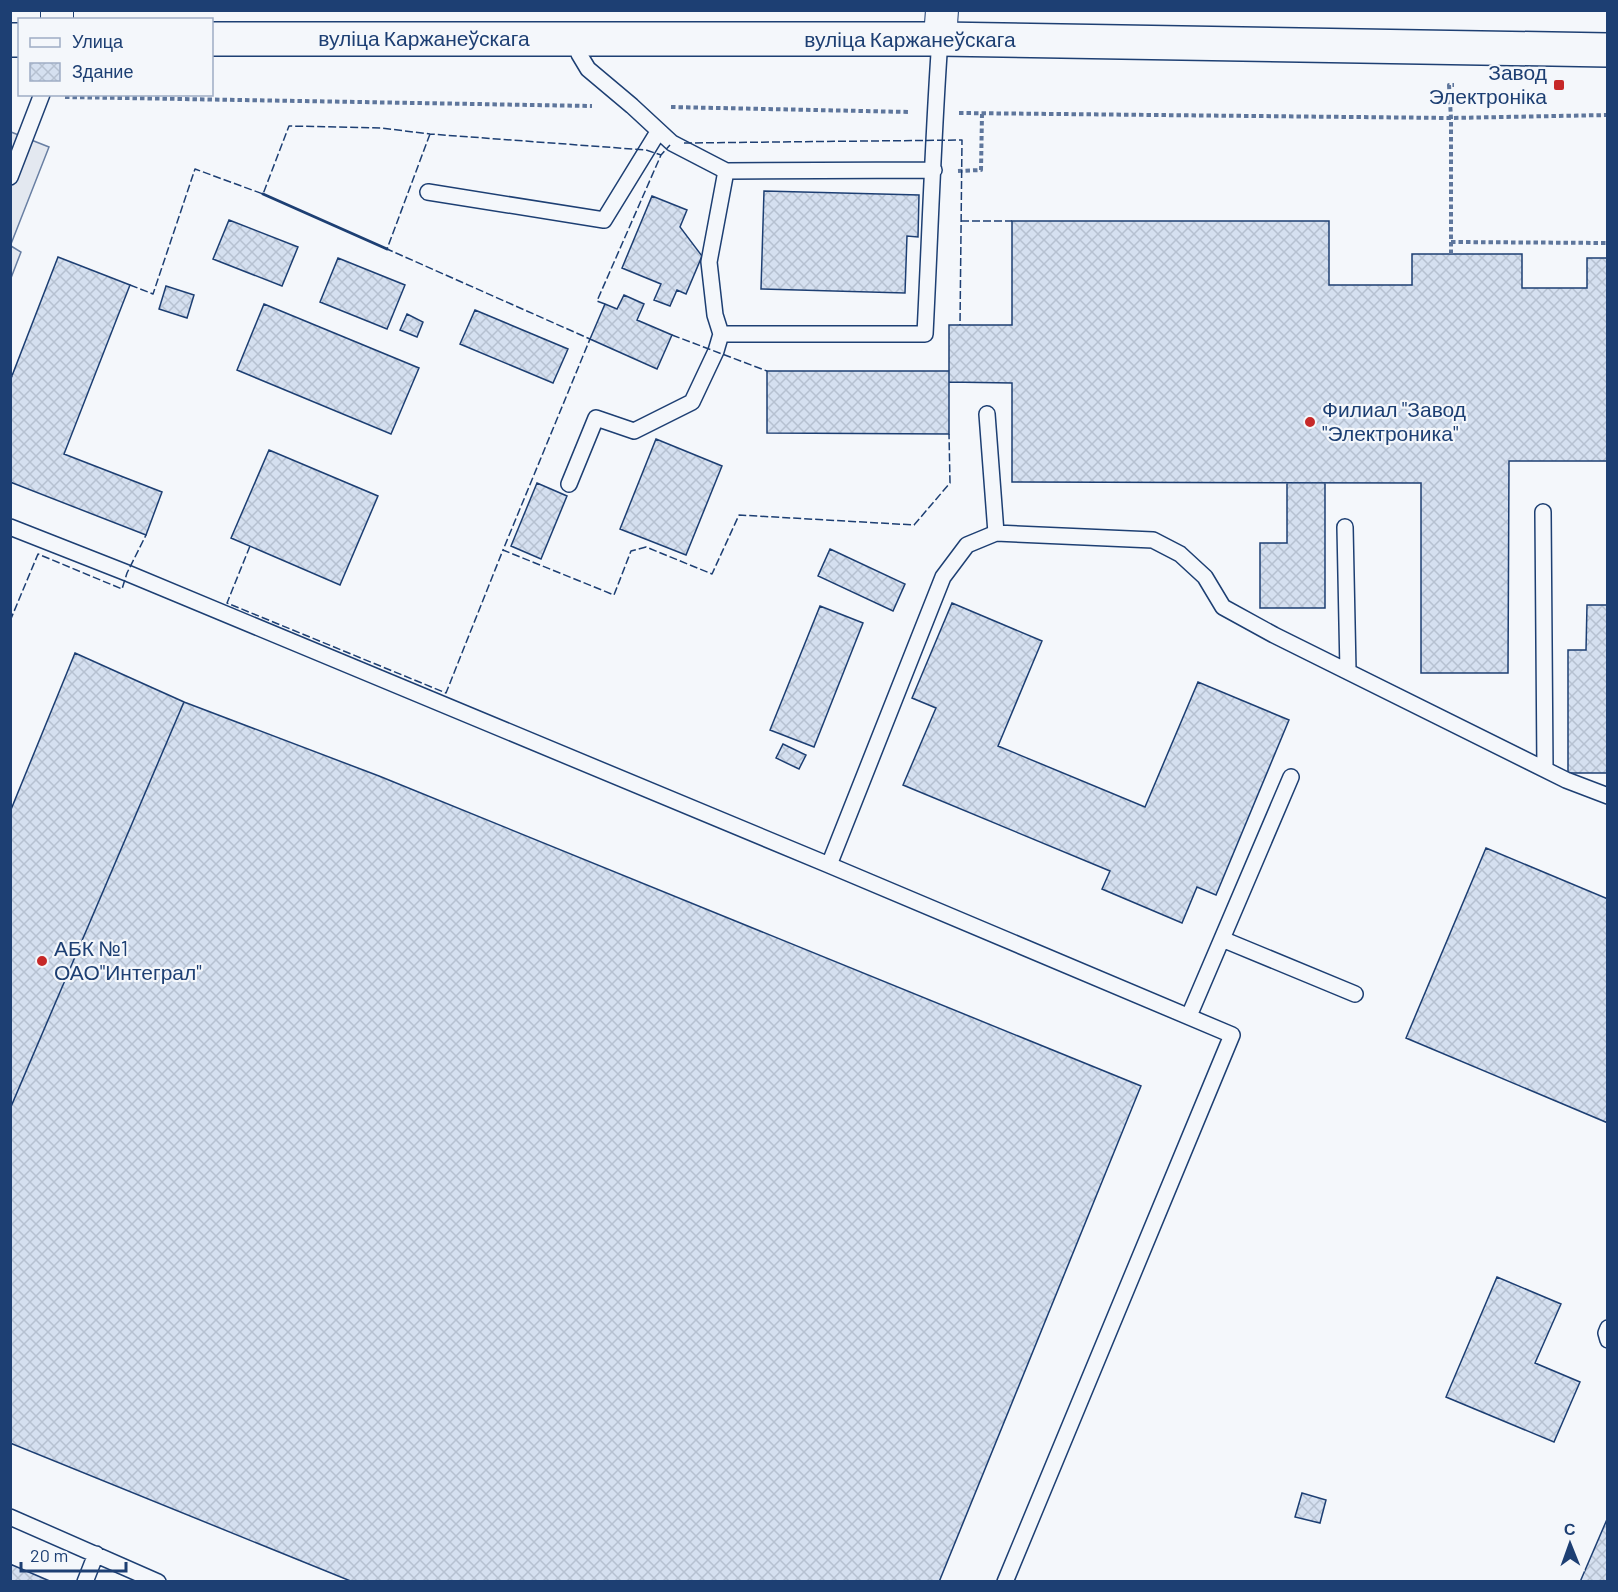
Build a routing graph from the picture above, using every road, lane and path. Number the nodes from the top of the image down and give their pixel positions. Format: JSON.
{"nodes":[{"id":1,"x":941,"y":25,"type":"edge"},
{"id":2,"x":213,"y":39,"type":"edge"},
{"id":3,"x":580,"y":39,"type":"junction"},
{"id":4,"x":1608,"y":50,"type":"edge"},
{"id":5,"x":1449,"y":85,"type":"dead end"},
{"id":6,"x":41,"y":96,"type":"edge"},
{"id":7,"x":632,"y":106,"type":"junction"},
{"id":8,"x":935,"y":113,"type":"junction"},
{"id":9,"x":982,"y":114,"type":"junction"},
{"id":10,"x":1608,"y":115,"type":"edge"},
{"id":11,"x":1451,"y":118,"type":"junction"},
{"id":12,"x":658,"y":132,"type":"junction"},
{"id":13,"x":934,"y":170,"type":"junction"},
{"id":14,"x":726,"y":171,"type":"junction"},
{"id":15,"x":10,"y":177,"type":"edge"},
{"id":16,"x":428,"y":192,"type":"dead end"},
{"id":17,"x":1451,"y":243,"type":"junction"},
{"id":18,"x":1608,"y":243,"type":"edge"},
{"id":19,"x":1451,"y":254,"type":"dead end"},
{"id":20,"x":721,"y":334,"type":"junction"},
{"id":21,"x":987,"y":414,"type":"dead end"},
{"id":22,"x":569,"y":484,"type":"dead end"},
{"id":23,"x":1543,"y":513,"type":"dead end"},
{"id":24,"x":10,"y":527,"type":"edge"},
{"id":25,"x":1345,"y":527,"type":"dead end"},
{"id":26,"x":996,"y":533,"type":"junction"},
{"id":27,"x":1348,"y":672,"type":"junction"},
{"id":28,"x":1545,"y":769,"type":"junction"},
{"id":29,"x":1291,"y":777,"type":"dead end"},
{"id":30,"x":1608,"y":796,"type":"edge"},
{"id":31,"x":829,"y":865,"type":"junction"},
{"id":32,"x":1221,"y":939,"type":"junction"},
{"id":33,"x":1355,"y":994,"type":"dead end"},
{"id":34,"x":1189,"y":1016,"type":"junction"},
{"id":35,"x":1608,"y":1328,"type":"edge"},
{"id":36,"x":1608,"y":1340,"type":"edge"},
{"id":37,"x":10,"y":1517,"type":"edge"},
{"id":38,"x":96,"y":1554,"type":"junction"},
{"id":39,"x":84,"y":1581,"type":"edge"},
{"id":40,"x":158,"y":1581,"type":"edge"},
{"id":41,"x":1005,"y":1581,"type":"edge"}],
"edges":[{"from":1,"to":3,"type":"main road","name":"вуліца Каржанеўскага"},
{"from":1,"to":4,"type":"main road","name":"вуліца Каржанеўскага"},
{"from":1,"to":8,"type":"lane"},
{"from":2,"to":3,"type":"main road","name":"вуліца Каржанеўскага"},
{"from":3,"to":7,"type":"lane"},
{"from":5,"to":11,"type":"path"},
{"from":6,"to":7,"type":"path"},
{"from":6,"to":15,"type":"lane"},
{"from":7,"to":8,"type":"path"},
{"from":7,"to":12,"type":"lane"},
{"from":8,"to":9,"type":"path"},
{"from":8,"to":13,"type":"lane"},
{"from":9,"to":11,"type":"path"},
{"from":9,"to":13,"type":"path"},
{"from":10,"to":11,"type":"path"},
{"from":11,"to":17,"type":"path"},
{"from":12,"to":14,"type":"lane"},
{"from":12,"to":16,"type":"lane"},
{"from":13,"to":14,"type":"lane"},
{"from":13,"to":20,"type":"lane"},
{"from":14,"to":20,"type":"lane"},
{"from":17,"to":18,"type":"path"},
{"from":17,"to":19,"type":"path"},
{"from":20,"to":22,"type":"lane"},
{"from":21,"to":26,"type":"lane"},
{"from":23,"to":28,"type":"lane"},
{"from":24,"to":31,"type":"lane"},
{"from":25,"to":27,"type":"lane"},
{"from":26,"to":27,"type":"lane"},
{"from":26,"to":31,"type":"lane"},
{"from":27,"to":28,"type":"lane"},
{"from":28,"to":30,"type":"lane"},
{"from":29,"to":32,"type":"lane"},
{"from":31,"to":34,"type":"lane"},
{"from":32,"to":33,"type":"lane"},
{"from":32,"to":34,"type":"lane"},
{"from":34,"to":41,"type":"lane"},
{"from":35,"to":36,"type":"lane"},
{"from":37,"to":38,"type":"lane"},
{"from":38,"to":39,"type":"lane"},
{"from":38,"to":40,"type":"lane"}]}
